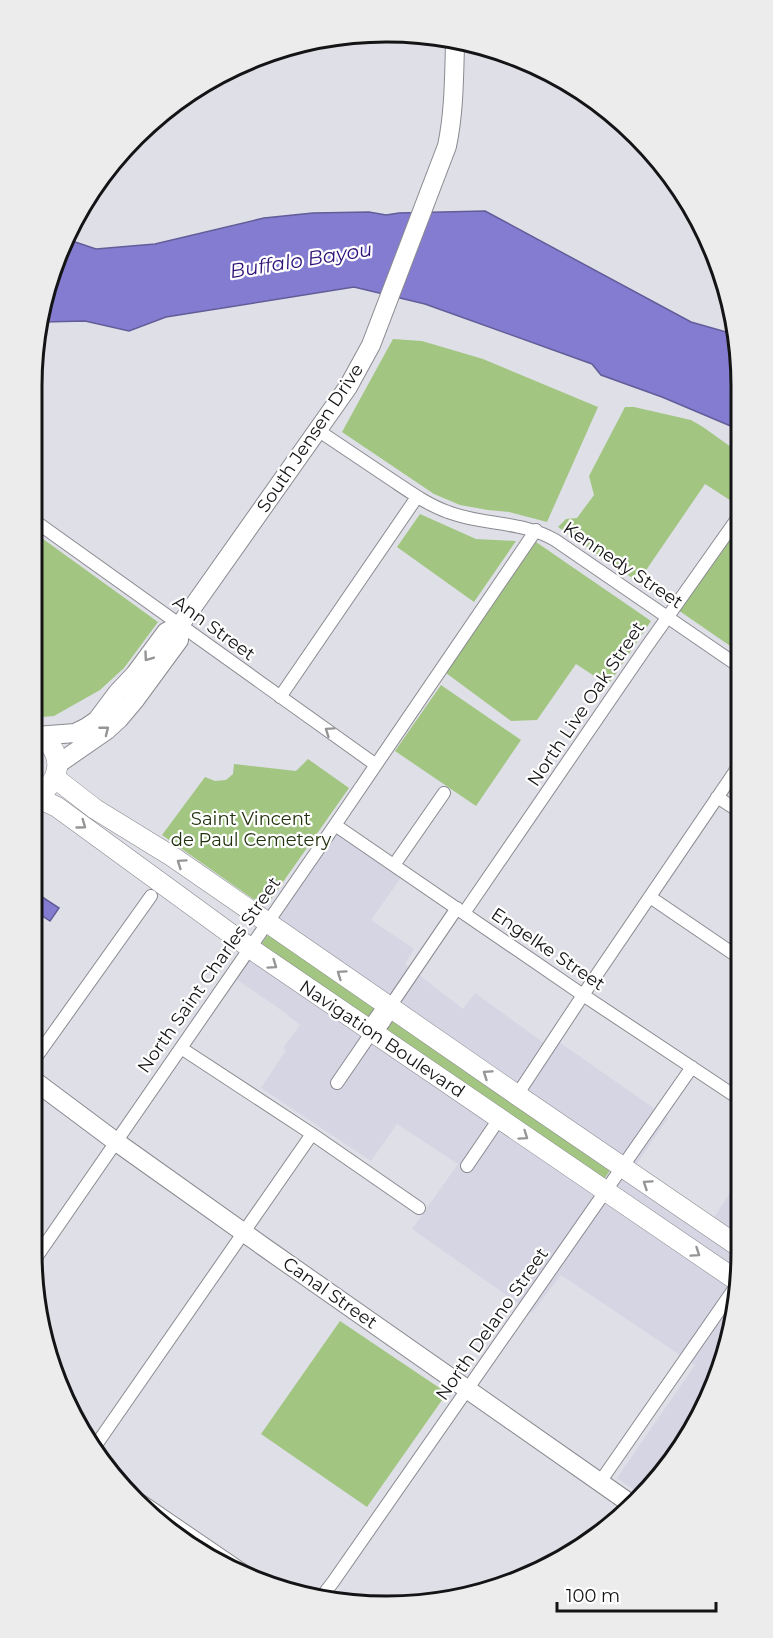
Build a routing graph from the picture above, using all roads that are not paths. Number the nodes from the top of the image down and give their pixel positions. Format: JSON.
{"nodes":[{"id":1,"x":455,"y":49,"type":"edge"},
{"id":2,"x":319,"y":431,"type":"junction"},
{"id":3,"x":417,"y":497,"type":"junction"},
{"id":4,"x":42,"y":526,"type":"edge"},
{"id":5,"x":731,"y":527,"type":"edge"},
{"id":6,"x":536,"y":530,"type":"junction"},
{"id":7,"x":667,"y":616,"type":"junction"},
{"id":8,"x":180,"y":625,"type":"junction"},
{"id":9,"x":731,"y":661,"type":"edge"},
{"id":10,"x":280,"y":697,"type":"junction"},
{"id":11,"x":42,"y":735,"type":"edge"},
{"id":12,"x":42,"y":740,"type":"edge"},
{"id":13,"x":376,"y":765,"type":"junction"},
{"id":14,"x":56,"y":771,"type":"junction"},
{"id":15,"x":731,"y":777,"type":"edge"},
{"id":16,"x":42,"y":791,"type":"edge"},
{"id":17,"x":444,"y":794,"type":"dead end"},
{"id":18,"x":717,"y":797,"type":"junction"},
{"id":19,"x":42,"y":800,"type":"edge"},
{"id":20,"x":731,"y":806,"type":"edge"},
{"id":21,"x":335,"y":825,"type":"junction"},
{"id":22,"x":394,"y":865,"type":"junction"},
{"id":23,"x":151,"y":896,"type":"dead end"},
{"id":24,"x":650,"y":897,"type":"junction"},
{"id":25,"x":460,"y":911,"type":"junction"},
{"id":26,"x":267,"y":923,"type":"junction"},
{"id":27,"x":250,"y":948,"type":"junction"},
{"id":28,"x":731,"y":952,"type":"edge"},
{"id":29,"x":583,"y":994,"type":"junction"},
{"id":30,"x":389,"y":1008,"type":"junction"},
{"id":31,"x":372,"y":1032,"type":"junction"},
{"id":32,"x":181,"y":1048,"type":"junction"},
{"id":33,"x":42,"y":1049,"type":"edge"},
{"id":34,"x":692,"y":1067,"type":"junction"},
{"id":35,"x":337,"y":1083,"type":"dead end"},
{"id":36,"x":42,"y":1086,"type":"edge"},
{"id":37,"x":731,"y":1092,"type":"edge"},
{"id":38,"x":517,"y":1095,"type":"junction"},
{"id":39,"x":499,"y":1119,"type":"junction"},
{"id":40,"x":312,"y":1134,"type":"junction"},
{"id":41,"x":115,"y":1141,"type":"junction"},
{"id":42,"x":467,"y":1166,"type":"dead end"},
{"id":43,"x":622,"y":1167,"type":"junction"},
{"id":44,"x":606,"y":1192,"type":"junction"},
{"id":45,"x":419,"y":1208,"type":"dead end"},
{"id":46,"x":243,"y":1232,"type":"junction"},
{"id":47,"x":731,"y":1241,"type":"edge"},
{"id":48,"x":42,"y":1249,"type":"edge"},
{"id":49,"x":730,"y":1276,"type":"edge"},
{"id":50,"x":728,"y":1298,"type":"edge"},
{"id":51,"x":469,"y":1389,"type":"junction"},
{"id":52,"x":98,"y":1441,"type":"edge"},
{"id":53,"x":600,"y":1482,"type":"junction"},
{"id":54,"x":625,"y":1500,"type":"edge"},
{"id":55,"x":327,"y":1590,"type":"edge"}],
"edges":[{"from":1,"to":2,"type":"main road","name":"South Jensen Drive"},
{"from":2,"to":3,"type":"street","name":"Kennedy Street"},
{"from":2,"to":8,"type":"main road","name":"South Jensen Drive"},
{"from":3,"to":6,"type":"street","name":"Kennedy Street"},
{"from":3,"to":10,"type":"street"},
{"from":4,"to":8,"type":"street","name":"Ann Street"},
{"from":5,"to":7,"type":"street","name":"North Live Oak Street"},
{"from":6,"to":7,"type":"street","name":"Kennedy Street"},
{"from":6,"to":13,"type":"street","name":"North Saint Charles Street"},
{"from":7,"to":9,"type":"street","name":"Kennedy Street"},
{"from":7,"to":25,"type":"street","name":"North Live Oak Street"},
{"from":8,"to":10,"type":"street","name":"Ann Street"},
{"from":8,"to":11,"type":"main road","name":"South Jensen Drive","one_way":true},
{"from":14,"to":8,"type":"main road","name":"South Jensen Drive","one_way":true},
{"from":13,"to":10,"type":"street","name":"Ann Street","one_way":true},
{"from":12,"to":14,"type":"main road","name":"Navigation Boulevard"},
{"from":13,"to":21,"type":"street","name":"North Saint Charles Street"},
{"from":14,"to":16,"type":"main road"},
{"from":26,"to":14,"type":"main road","name":"Navigation Boulevard","one_way":true},
{"from":15,"to":18,"type":"street"},
{"from":17,"to":22,"type":"street"},
{"from":18,"to":20,"type":"street"},
{"from":18,"to":24,"type":"street"},
{"from":19,"to":27,"type":"main road","name":"Navigation Boulevard","one_way":true},
{"from":21,"to":22,"type":"street","name":"Engelke Street"},
{"from":21,"to":26,"type":"street","name":"North Saint Charles Street"},
{"from":22,"to":25,"type":"street","name":"Engelke Street"},
{"from":23,"to":33,"type":"street"},
{"from":24,"to":28,"type":"street"},
{"from":24,"to":29,"type":"street"},
{"from":25,"to":29,"type":"street","name":"Engelke Street"},
{"from":25,"to":30,"type":"street","name":"North Live Oak Street"},
{"from":26,"to":27,"type":"street","name":"North Saint Charles Street"},
{"from":30,"to":26,"type":"main road","name":"Navigation Boulevard","one_way":true},
{"from":27,"to":31,"type":"main road","name":"Navigation Boulevard","one_way":true},
{"from":27,"to":32,"type":"street","name":"North Saint Charles Street"},
{"from":29,"to":34,"type":"street","name":"Engelke Street"},
{"from":29,"to":38,"type":"street"},
{"from":30,"to":31,"type":"street","name":"North Live Oak Street"},
{"from":38,"to":30,"type":"main road","name":"Navigation Boulevard","one_way":true},
{"from":31,"to":35,"type":"street","name":"North Live Oak Street"},
{"from":31,"to":39,"type":"main road","name":"Navigation Boulevard"},
{"from":32,"to":40,"type":"street"},
{"from":32,"to":41,"type":"street","name":"North Saint Charles Street"},
{"from":34,"to":37,"type":"street","name":"Engelke Street"},
{"from":34,"to":43,"type":"street","name":"North Delano Street"},
{"from":36,"to":41,"type":"main road","name":"Canal Street"},
{"from":38,"to":43,"type":"main road","name":"Navigation Boulevard"},
{"from":39,"to":42,"type":"street"},
{"from":39,"to":44,"type":"main road","name":"Navigation Boulevard","one_way":true},
{"from":40,"to":45,"type":"street"},
{"from":40,"to":46,"type":"street"},
{"from":41,"to":46,"type":"main road","name":"Canal Street"},
{"from":41,"to":48,"type":"street","name":"North Saint Charles Street"},
{"from":43,"to":44,"type":"street","name":"North Delano Street"},
{"from":47,"to":43,"type":"main road","name":"Navigation Boulevard","one_way":true},
{"from":44,"to":49,"type":"main road","name":"Navigation Boulevard","one_way":true},
{"from":44,"to":51,"type":"street","name":"North Delano Street"},
{"from":46,"to":51,"type":"main road","name":"Canal Street"},
{"from":46,"to":52,"type":"street"},
{"from":50,"to":53,"type":"street"},
{"from":51,"to":53,"type":"main road","name":"Canal Street"},
{"from":51,"to":55,"type":"street","name":"North Delano Street"},
{"from":53,"to":54,"type":"main road","name":"Canal Street"}]}
